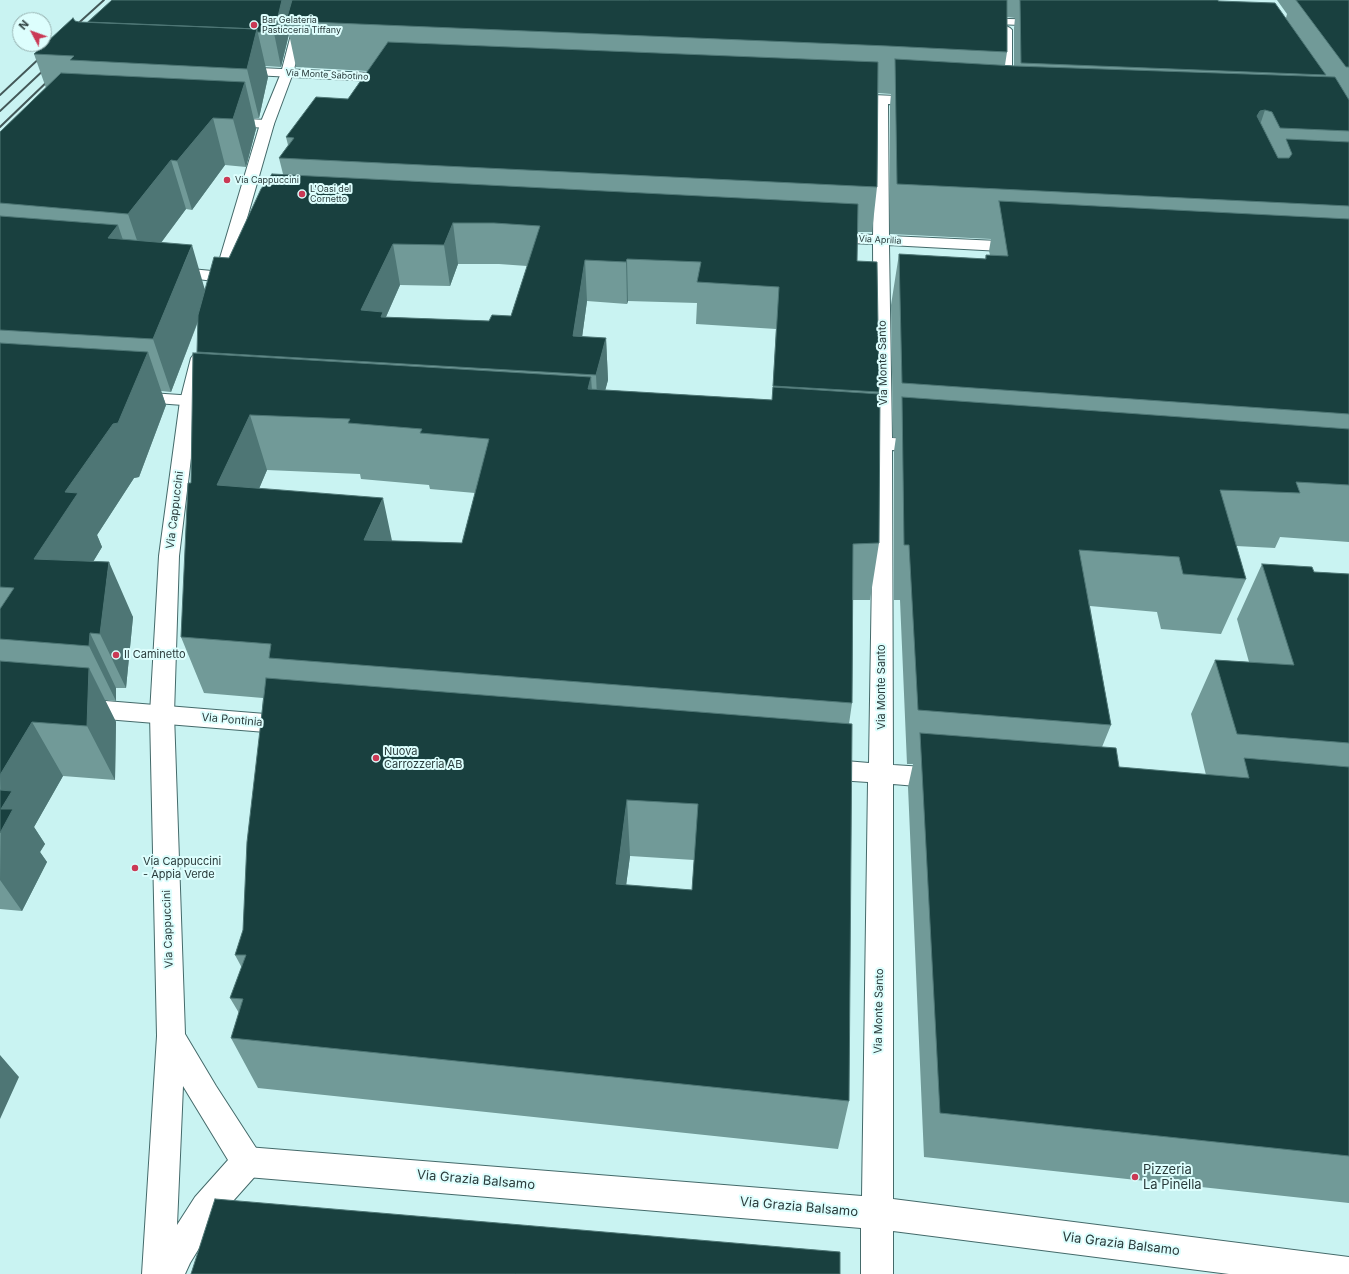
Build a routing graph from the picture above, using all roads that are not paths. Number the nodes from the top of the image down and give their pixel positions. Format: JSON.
{"nodes":[{"id":1,"x":309,"y":3,"type":"edge"},
{"id":2,"x":961,"y":21,"type":"edge"},
{"id":3,"x":1006,"y":22,"type":"junction"},
{"id":4,"x":1059,"y":23,"type":"edge"},
{"id":5,"x":223,"y":70,"type":"edge"},
{"id":6,"x":287,"y":73,"type":"junction"},
{"id":7,"x":406,"y":78,"type":"edge"},
{"id":8,"x":835,"y":97,"type":"edge"},
{"id":9,"x":882,"y":99,"type":"junction"},
{"id":10,"x":929,"y":102,"type":"edge"},
{"id":11,"x":1006,"y":106,"type":"edge"},
{"id":12,"x":212,"y":121,"type":"edge"},
{"id":13,"x":267,"y":124,"type":"junction"},
{"id":14,"x":244,"y":206,"type":"junction"},
{"id":15,"x":260,"y":206,"type":"edge"},
{"id":16,"x":816,"y":236,"type":"edge"},
{"id":17,"x":881,"y":240,"type":"junction"},
{"id":18,"x":1032,"y":248,"type":"edge"},
{"id":19,"x":159,"y":271,"type":"edge"},
{"id":20,"x":222,"y":277,"type":"junction"},
{"id":21,"x":216,"y":299,"type":"edge"},
{"id":22,"x":204,"y":342,"type":"edge"},
{"id":23,"x":118,"y":396,"type":"edge"},
{"id":24,"x":189,"y":401,"type":"junction"},
{"id":25,"x":228,"y":403,"type":"edge"},
{"id":26,"x":835,"y":440,"type":"edge"},
{"id":27,"x":883,"y":443,"type":"junction"},
{"id":28,"x":939,"y":447,"type":"edge"},
{"id":29,"x":62,"y":707,"type":"edge"},
{"id":30,"x":162,"y":714,"type":"junction"},
{"id":31,"x":312,"y":727,"type":"edge"},
{"id":32,"x":802,"y":767,"type":"edge"},
{"id":33,"x":882,"y":774,"type":"junction"},
{"id":34,"x":961,"y":780,"type":"edge"},
{"id":35,"x":171,"y":1036,"type":"junction"},
{"id":36,"x":247,"y":1162,"type":"junction"},
{"id":37,"x":876,"y":1213,"type":"junction"},
{"id":38,"x":1349,"y":1272,"type":"edge"},
{"id":39,"x":158,"y":1274,"type":"edge"},
{"id":40,"x":169,"y":1274,"type":"edge"},
{"id":41,"x":877,"y":1274,"type":"edge"}],
"edges":[{"from":1,"to":6,"type":"street"},
{"from":2,"to":3,"type":"street"},
{"from":3,"to":4,"type":"street"},
{"from":3,"to":11,"type":"street"},
{"from":5,"to":6,"type":"street","name":"Via Monte Sabotino"},
{"from":6,"to":7,"type":"street","name":"Via Monte Sabotino"},
{"from":6,"to":13,"type":"street"},
{"from":8,"to":9,"type":"street"},
{"from":9,"to":10,"type":"street"},
{"from":9,"to":17,"type":"street","name":"Via Monte Santo"},
{"from":12,"to":13,"type":"street"},
{"from":13,"to":14,"type":"street"},
{"from":14,"to":15,"type":"street"},
{"from":14,"to":20,"type":"street"},
{"from":16,"to":17,"type":"street","name":"Via Aprilia"},
{"from":17,"to":18,"type":"street","name":"Via Aprilia"},
{"from":17,"to":27,"type":"street","name":"Via Monte Santo"},
{"from":19,"to":20,"type":"street"},
{"from":20,"to":21,"type":"street"},
{"from":22,"to":24,"type":"street","name":"Via Cappuccini"},
{"from":23,"to":24,"type":"street"},
{"from":24,"to":25,"type":"street"},
{"from":24,"to":30,"type":"street","name":"Via Cappuccini"},
{"from":26,"to":27,"type":"street"},
{"from":27,"to":28,"type":"street"},
{"from":27,"to":33,"type":"street","name":"Via Monte Santo"},
{"from":29,"to":30,"type":"street","name":"Via Pontinia"},
{"from":30,"to":31,"type":"street","name":"Via Pontinia"},
{"from":30,"to":35,"type":"street","name":"Via Cappuccini"},
{"from":32,"to":33,"type":"street"},
{"from":33,"to":34,"type":"street"},
{"from":33,"to":37,"type":"street","name":"Via Monte Santo"},
{"from":35,"to":36,"type":"street","name":"Via Cappuccini"},
{"from":35,"to":39,"type":"street","name":"Via Cappuccini"},
{"from":36,"to":37,"type":"street","name":"Via Grazia Balsamo"},
{"from":36,"to":40,"type":"street"},
{"from":37,"to":38,"type":"street","name":"Via Grazia Balsamo"},
{"from":37,"to":41,"type":"street","name":"Via Monte Santo"}]}
